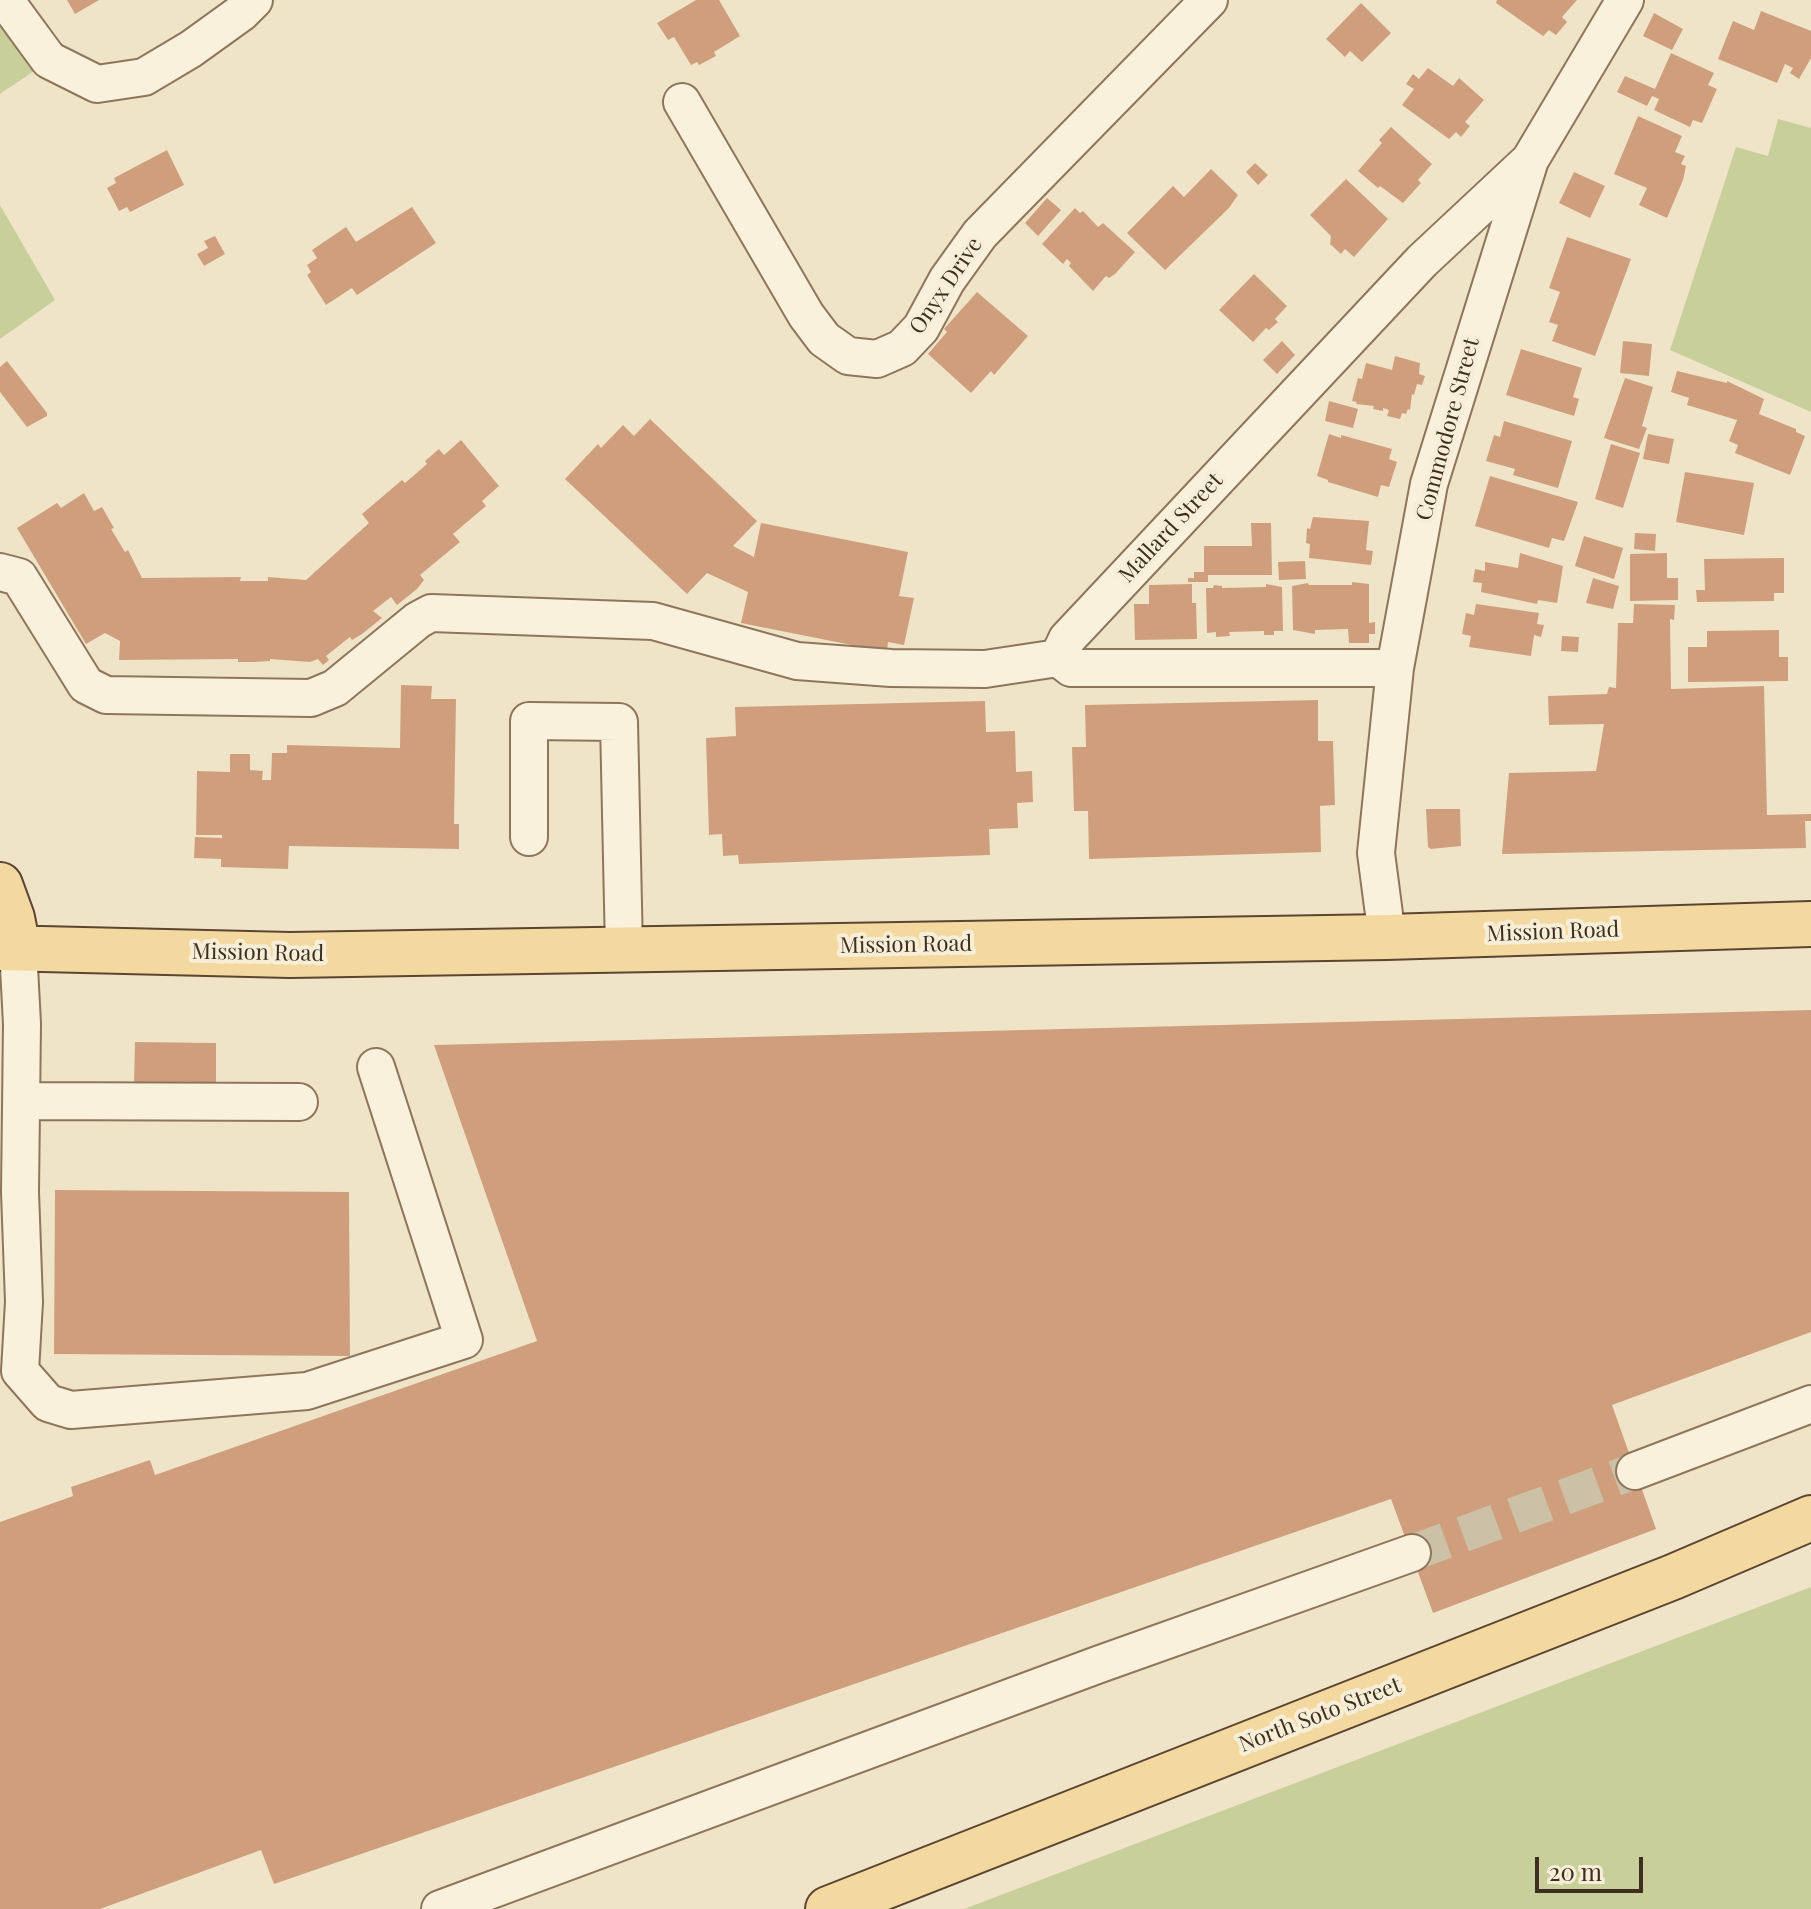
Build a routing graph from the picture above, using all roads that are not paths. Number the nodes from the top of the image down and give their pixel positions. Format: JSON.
{"nodes":[{"id":1,"x":5,"y":0,"type":"edge"},
{"id":2,"x":254,"y":0,"type":"edge"},
{"id":3,"x":1209,"y":0,"type":"edge"},
{"id":4,"x":1625,"y":0,"type":"edge"},
{"id":5,"x":682,"y":102,"type":"dead end"},
{"id":6,"x":1530,"y":160,"type":"junction"},
{"id":7,"x":0,"y":572,"type":"edge"},
{"id":8,"x":1058,"y":658,"type":"junction"},
{"id":9,"x":1395,"y":668,"type":"junction"},
{"id":10,"x":529,"y":837,"type":"dead end"},
{"id":11,"x":0,"y":885,"type":"edge"},
{"id":12,"x":1811,"y":924,"type":"edge"},
{"id":13,"x":1387,"y":937,"type":"junction"},
{"id":14,"x":9,"y":948,"type":"edge"},
{"id":15,"x":624,"y":950,"type":"junction"},
{"id":16,"x":376,"y":1067,"type":"dead end"},
{"id":17,"x":23,"y":1101,"type":"junction"},
{"id":18,"x":299,"y":1102,"type":"dead end"},
{"id":19,"x":1811,"y":1404,"type":"edge"},
{"id":20,"x":1635,"y":1471,"type":"tunnel mouth"},
{"id":21,"x":1811,"y":1518,"type":"edge"},
{"id":22,"x":1412,"y":1553,"type":"tunnel mouth"},
{"id":23,"x":440,"y":1909,"type":"edge"},
{"id":24,"x":828,"y":1909,"type":"edge"}],
"edges":[{"from":1,"to":2,"type":"street"},
{"from":3,"to":5,"type":"street","name":"Onyx Drive"},
{"from":4,"to":6,"type":"street","name":"Commodore Street"},
{"from":6,"to":8,"type":"street","name":"Mallard Street"},
{"from":6,"to":9,"type":"street","name":"Commodore Street"},
{"from":7,"to":8,"type":"street"},
{"from":8,"to":9,"type":"street"},
{"from":9,"to":13,"type":"street","name":"Commodore Street"},
{"from":10,"to":15,"type":"street"},
{"from":11,"to":14,"type":"main road"},
{"from":12,"to":13,"type":"main road","name":"Mission Road"},
{"from":13,"to":15,"type":"main road","name":"Mission Road"},
{"from":14,"to":15,"type":"main road","name":"Mission Road"},
{"from":14,"to":17,"type":"street"},
{"from":16,"to":17,"type":"street"},
{"from":17,"to":18,"type":"street"},
{"from":19,"to":20,"type":"street"},
{"from":21,"to":24,"type":"main road","name":"North Soto Street"},
{"from":22,"to":23,"type":"street"}]}
